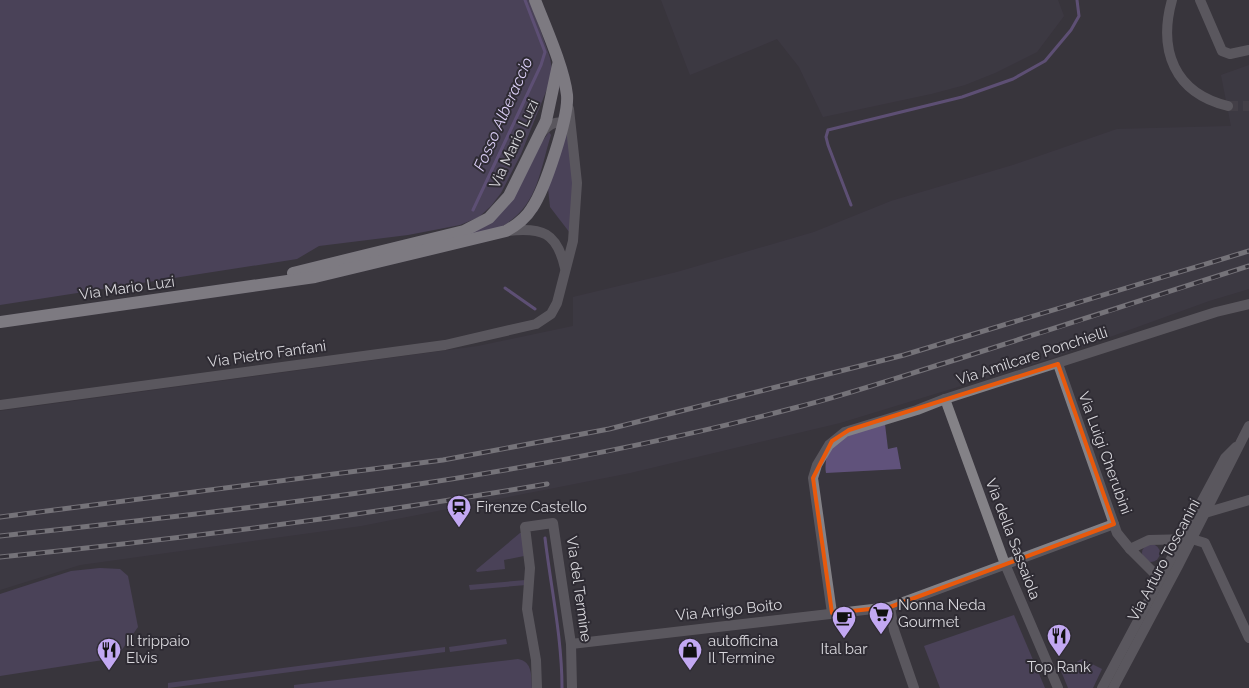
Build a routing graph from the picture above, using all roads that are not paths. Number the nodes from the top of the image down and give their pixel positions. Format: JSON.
{"nodes":[{"id":1,"x":535,"y":0,"type":"edge"},
{"id":2,"x":1172,"y":0,"type":"edge"},
{"id":3,"x":1200,"y":0,"type":"edge"},
{"id":4,"x":1249,"y":50,"type":"edge"},
{"id":5,"x":558,"y":65,"type":"junction"},
{"id":6,"x":567,"y":101,"type":"junction"},
{"id":7,"x":1228,"y":106,"type":"tunnel mouth"},
{"id":8,"x":563,"y":123,"type":"junction"},
{"id":9,"x":539,"y":135,"type":"junction"},
{"id":10,"x":572,"y":135,"type":"junction"},
{"id":11,"x":506,"y":231,"type":"junction"},
{"id":12,"x":565,"y":268,"type":"junction"},
{"id":13,"x":257,"y":284,"type":"junction"},
{"id":14,"x":1249,"y":304,"type":"edge"},
{"id":15,"x":0,"y":322,"type":"edge"},
{"id":16,"x":1058,"y":364,"type":"junction"},
{"id":17,"x":945,"y":399,"type":"junction"},
{"id":18,"x":0,"y":406,"type":"edge"},
{"id":19,"x":1249,"y":426,"type":"edge"},
{"id":20,"x":1238,"y":445,"type":"junction"},
{"id":21,"x":1249,"y":500,"type":"edge"},
{"id":22,"x":1205,"y":514,"type":"junction"},
{"id":23,"x":1114,"y":524,"type":"junction"},
{"id":24,"x":1192,"y":539,"type":"junction"},
{"id":25,"x":1130,"y":549,"type":"junction"},
{"id":26,"x":1005,"y":564,"type":"junction"},
{"id":27,"x":1160,"y":579,"type":"junction"},
{"id":28,"x":890,"y":607,"type":"junction"},
{"id":29,"x":832,"y":613,"type":"junction"},
{"id":30,"x":1249,"y":638,"type":"edge"},
{"id":31,"x":571,"y":644,"type":"junction"},
{"id":32,"x":537,"y":688,"type":"edge"},
{"id":33,"x":572,"y":688,"type":"edge"},
{"id":34,"x":914,"y":688,"type":"edge"},
{"id":35,"x":1058,"y":688,"type":"edge"},
{"id":36,"x":1102,"y":688,"type":"edge"},
{"id":37,"x":1113,"y":688,"type":"edge"}],
"edges":[{"from":1,"to":5,"type":"main road"},
{"from":2,"to":7,"type":"street"},
{"from":3,"to":4,"type":"street"},
{"from":5,"to":6,"type":"main road","name":"Via Mario Luzi"},
{"from":5,"to":9,"type":"main road","name":"Via Mario Luzi"},
{"from":6,"to":8,"type":"main road","name":"Via Mario Luzi"},
{"from":6,"to":10,"type":"street"},
{"from":8,"to":9,"type":"street"},
{"from":8,"to":10,"type":"street"},
{"from":8,"to":11,"type":"main road","name":"Via Mario Luzi"},
{"from":9,"to":13,"type":"main road","name":"Via Mario Luzi"},
{"from":10,"to":12,"type":"street"},
{"from":11,"to":12,"type":"street"},
{"from":11,"to":13,"type":"main road","name":"Via Mario Luzi"},
{"from":12,"to":18,"type":"street","name":"Via Pietro Fanfani"},
{"from":13,"to":15,"type":"main road","name":"Via Mario Luzi"},
{"from":14,"to":16,"type":"street","name":"Via Amilcare Ponchielli"},
{"from":16,"to":17,"type":"street","name":"Via Amilcare Ponchielli"},
{"from":16,"to":23,"type":"street","name":"Via Luigi Cherubini"},
{"from":17,"to":26,"type":"street","name":"Via della Sassaiola"},
{"from":17,"to":29,"type":"street","name":"Via Amilcare Ponchielli"},
{"from":19,"to":20,"type":"street","name":"Via Arturo Toscanini"},
{"from":20,"to":22,"type":"street","name":"Via Arturo Toscanini"},
{"from":20,"to":24,"type":"street","name":"Via Arturo Toscanini"},
{"from":21,"to":22,"type":"street"},
{"from":22,"to":24,"type":"street","name":"Via Arturo Toscanini"},
{"from":23,"to":25,"type":"street","name":"Via Luigi Cherubini"},
{"from":23,"to":26,"type":"street","name":"Via Arrigo Boito"},
{"from":24,"to":25,"type":"street","name":"Via Arturo Toscanini"},
{"from":24,"to":27,"type":"street","name":"Via Arturo Toscanini"},
{"from":24,"to":30,"type":"street"},
{"from":24,"to":37,"type":"street","name":"Via Arturo Toscanini"},
{"from":25,"to":27,"type":"street","name":"Via Arturo Toscanini"},
{"from":26,"to":28,"type":"street","name":"Via Arrigo Boito"},
{"from":26,"to":35,"type":"street","name":"Via della Sassaiola"},
{"from":27,"to":36,"type":"street","name":"Via Arturo Toscanini"},
{"from":28,"to":29,"type":"street","name":"Via Arrigo Boito"},
{"from":28,"to":34,"type":"street"},
{"from":29,"to":31,"type":"street","name":"Via Arrigo Boito"},
{"from":31,"to":32,"type":"street","name":"Via del Termine"},
{"from":31,"to":33,"type":"street","name":"Via del Termine"}]}
